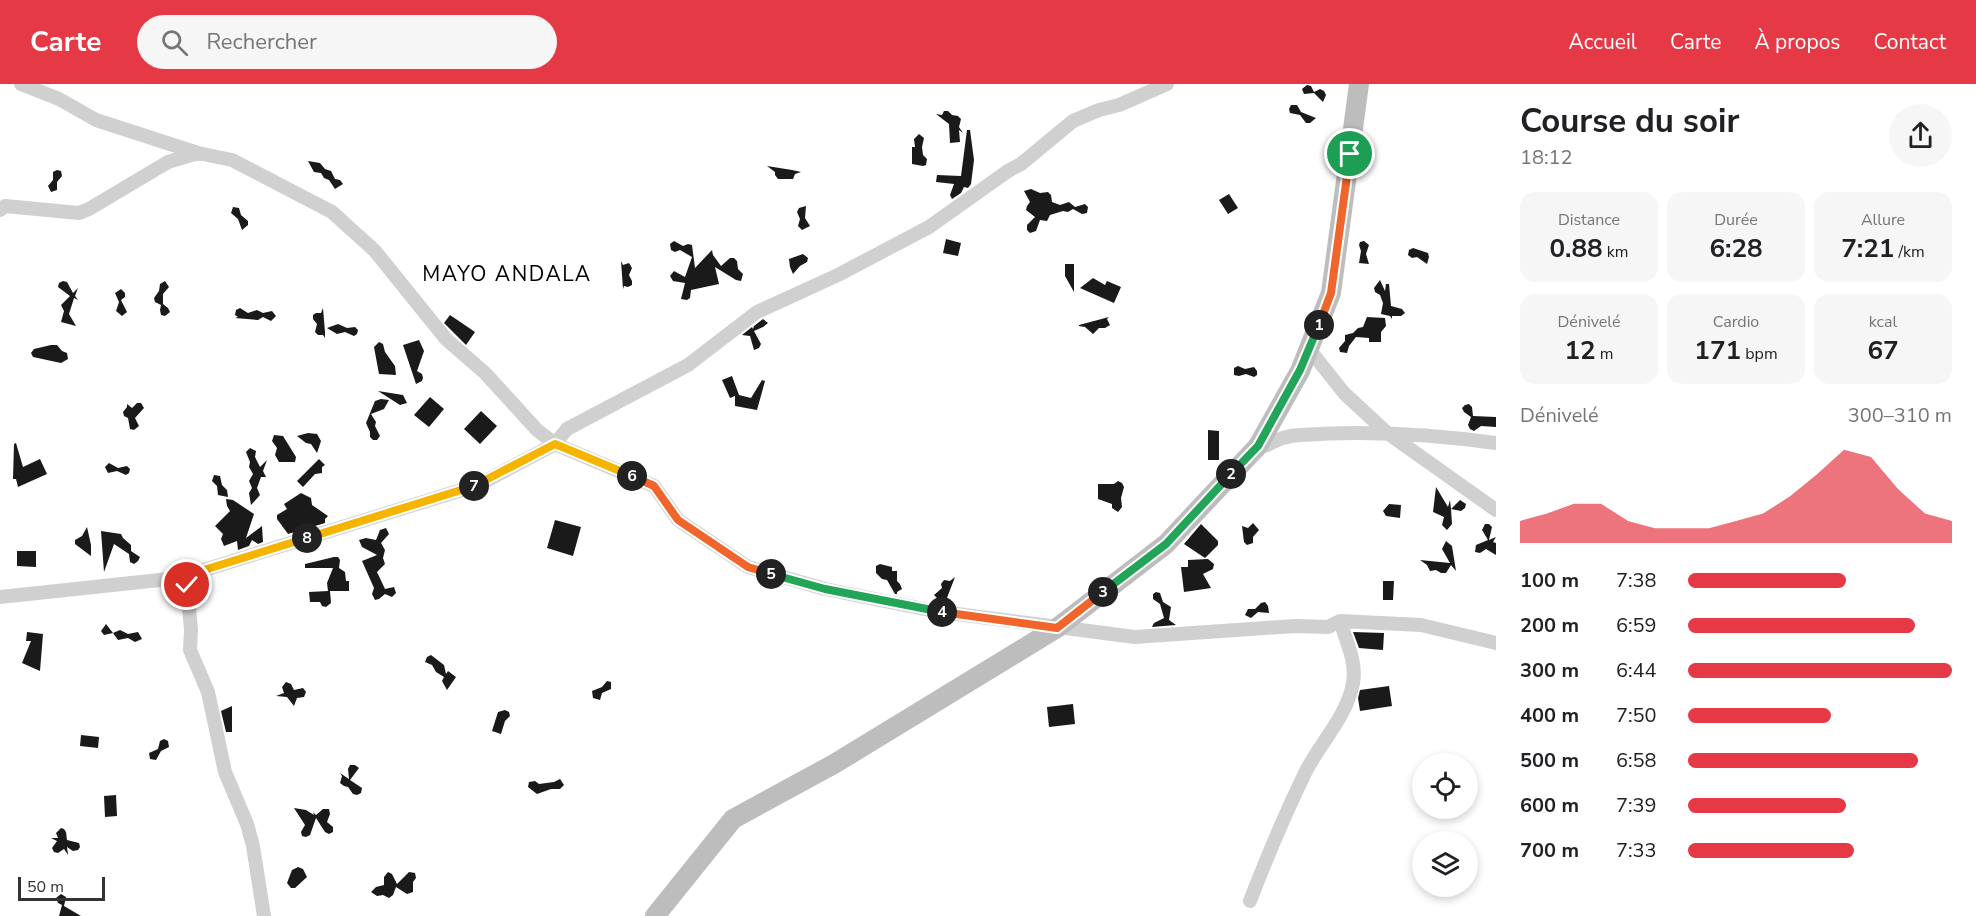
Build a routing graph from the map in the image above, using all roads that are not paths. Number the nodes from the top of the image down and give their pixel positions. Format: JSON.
{"nodes":[{"id":1,"x":21,"y":84,"type":"edge"},
{"id":2,"x":1167,"y":84,"type":"edge"},
{"id":3,"x":1359,"y":84,"type":"edge"},
{"id":4,"x":198,"y":153,"type":"junction"},
{"id":5,"x":0,"y":210,"type":"edge"},
{"id":6,"x":1309,"y":349,"type":"junction"},
{"id":7,"x":1386,"y":432,"type":"junction"},
{"id":8,"x":1496,"y":443,"type":"edge"},
{"id":9,"x":555,"y":444,"type":"junction"},
{"id":10,"x":1258,"y":446,"type":"junction"},
{"id":11,"x":1496,"y":510,"type":"edge"},
{"id":12,"x":178,"y":578,"type":"junction"},
{"id":13,"x":0,"y":597,"type":"edge"},
{"id":14,"x":1340,"y":621,"type":"junction"},
{"id":15,"x":1057,"y":628,"type":"junction"},
{"id":16,"x":1496,"y":643,"type":"edge"},
{"id":17,"x":1250,"y":902,"type":"dead end"},
{"id":18,"x":264,"y":916,"type":"edge"},
{"id":19,"x":655,"y":916,"type":"edge"}],
"edges":[{"from":1,"to":4,"type":"street"},
{"from":2,"to":9,"type":"street"},
{"from":3,"to":6,"type":"street"},
{"from":4,"to":5,"type":"street"},
{"from":4,"to":9,"type":"street"},
{"from":6,"to":7,"type":"street"},
{"from":6,"to":10,"type":"street"},
{"from":7,"to":8,"type":"street"},
{"from":7,"to":10,"type":"street"},
{"from":7,"to":11,"type":"street"},
{"from":9,"to":12,"type":"street"},
{"from":9,"to":15,"type":"street"},
{"from":10,"to":15,"type":"street"},
{"from":12,"to":13,"type":"street"},
{"from":12,"to":18,"type":"street"},
{"from":14,"to":15,"type":"street"},
{"from":14,"to":16,"type":"street"},
{"from":14,"to":17,"type":"street"},
{"from":15,"to":19,"type":"street"}]}
